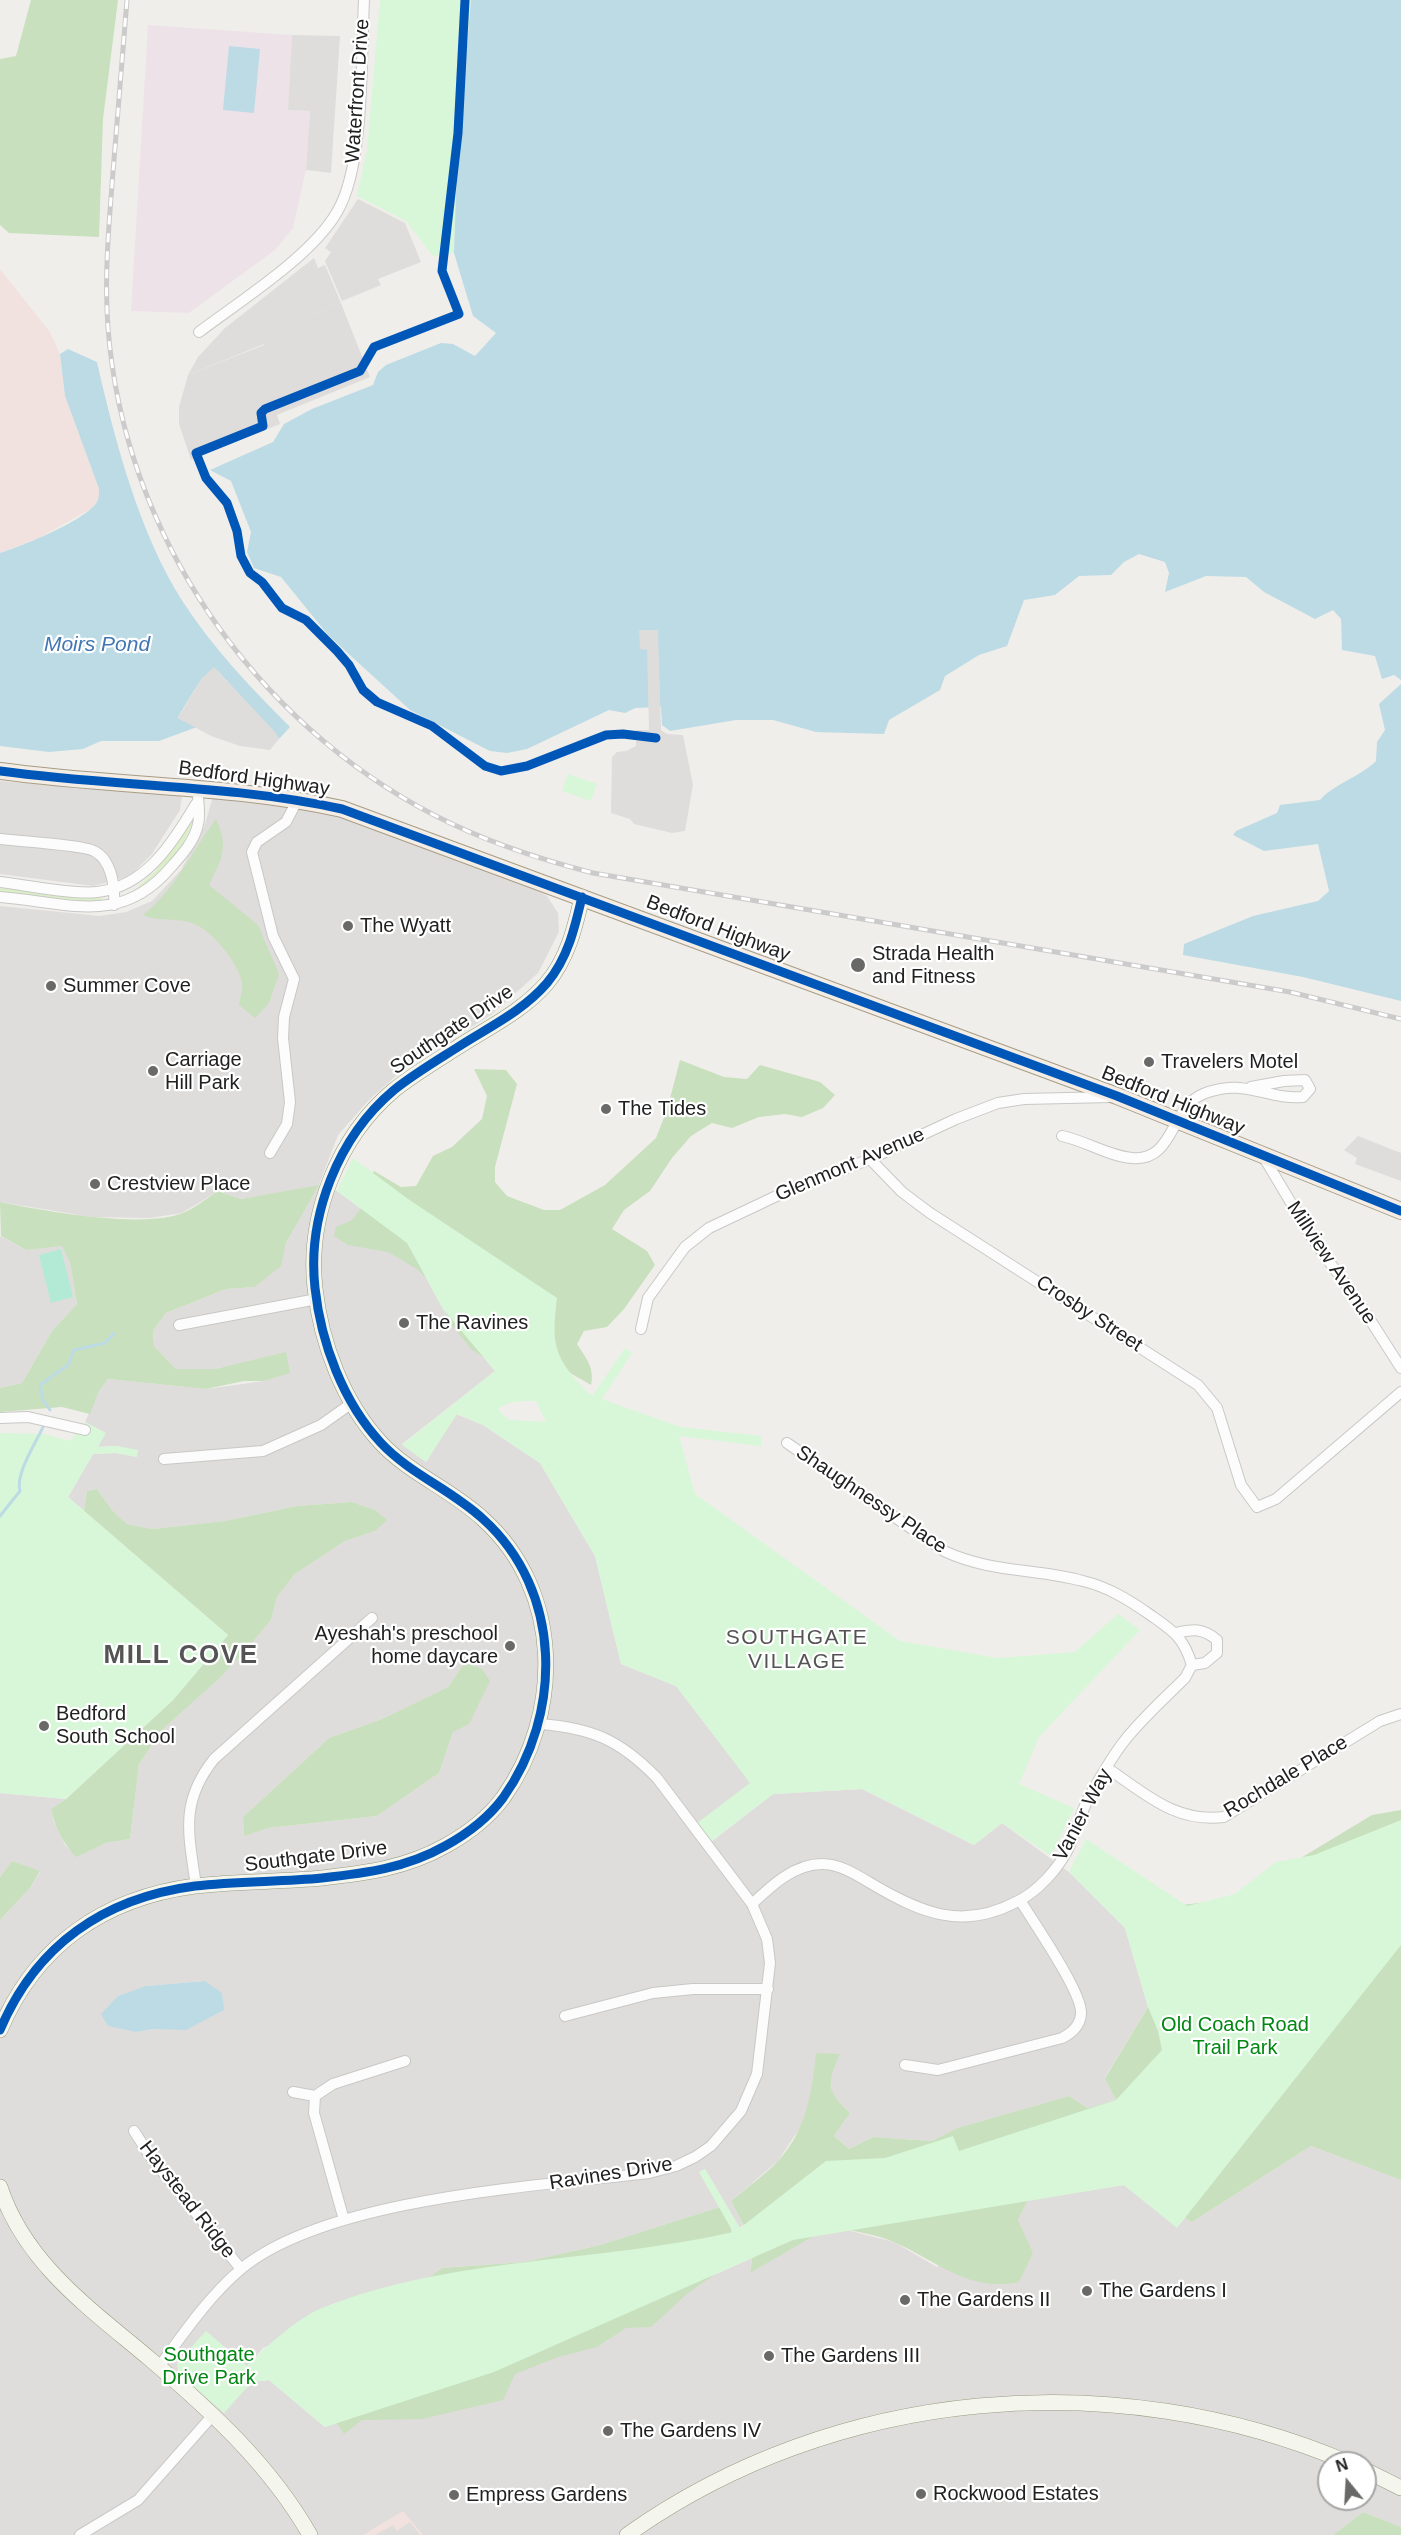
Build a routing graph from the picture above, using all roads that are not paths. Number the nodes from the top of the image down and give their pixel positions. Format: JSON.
{"nodes":[{"id":1,"x":364,"y":0,"type":"edge"},
{"id":2,"x":199,"y":332,"type":"dead end"},
{"id":3,"x":0,"y":771,"type":"edge"},
{"id":4,"x":197,"y":796,"type":"junction"},
{"id":5,"x":298,"y":800,"type":"junction"},
{"id":6,"x":0,"y":839,"type":"edge"},
{"id":7,"x":0,"y":882,"type":"edge"},
{"id":8,"x":115,"y":888,"type":"junction"},
{"id":9,"x":558,"y":889,"type":"junction"},
{"id":10,"x":0,"y":897,"type":"edge"},
{"id":11,"x":582,"y":897,"type":"junction"},
{"id":12,"x":114,"y":905,"type":"junction"},
{"id":13,"x":573,"y":935,"type":"junction"},
{"id":14,"x":1251,"y":1087,"type":"dead end"},
{"id":15,"x":1117,"y":1096,"type":"junction"},
{"id":16,"x":1176,"y":1121,"type":"junction"},
{"id":17,"x":1062,"y":1136,"type":"dead end"},
{"id":18,"x":270,"y":1153,"type":"dead end"},
{"id":19,"x":1263,"y":1156,"type":"junction"},
{"id":20,"x":870,"y":1160,"type":"junction"},
{"id":21,"x":1401,"y":1211,"type":"edge"},
{"id":22,"x":317,"y":1299,"type":"junction"},
{"id":23,"x":179,"y":1325,"type":"dead end"},
{"id":24,"x":641,"y":1329,"type":"dead end"},
{"id":25,"x":1401,"y":1368,"type":"edge"},
{"id":26,"x":1401,"y":1392,"type":"edge"},
{"id":27,"x":352,"y":1403,"type":"junction"},
{"id":28,"x":0,"y":1418,"type":"edge"},
{"id":29,"x":85,"y":1430,"type":"dead end"},
{"id":30,"x":787,"y":1443,"type":"dead end"},
{"id":31,"x":164,"y":1458,"type":"dead end"},
{"id":32,"x":372,"y":1618,"type":"dead end"},
{"id":33,"x":1176,"y":1633,"type":"junction"},
{"id":34,"x":1192,"y":1665,"type":"junction"},
{"id":35,"x":1401,"y":1714,"type":"edge"},
{"id":36,"x":540,"y":1724,"type":"junction"},
{"id":37,"x":1107,"y":1768,"type":"junction"},
{"id":38,"x":196,"y":1886,"type":"junction"},
{"id":39,"x":1020,"y":1900,"type":"junction"},
{"id":40,"x":752,"y":1904,"type":"junction"},
{"id":41,"x":768,"y":1989,"type":"junction"},
{"id":42,"x":565,"y":2016,"type":"dead end"},
{"id":43,"x":0,"y":2030,"type":"edge"},
{"id":44,"x":405,"y":2061,"type":"dead end"},
{"id":45,"x":905,"y":2065,"type":"dead end"},
{"id":46,"x":293,"y":2092,"type":"dead end"},
{"id":47,"x":315,"y":2096,"type":"junction"},
{"id":48,"x":134,"y":2131,"type":"dead end"},
{"id":49,"x":0,"y":2187,"type":"edge"},
{"id":50,"x":344,"y":2220,"type":"junction"},
{"id":51,"x":241,"y":2269,"type":"junction"},
{"id":52,"x":159,"y":2367,"type":"junction"},
{"id":53,"x":213,"y":2415,"type":"junction"},
{"id":54,"x":1320,"y":2451,"type":"edge"},
{"id":55,"x":1377,"y":2476,"type":"edge"},
{"id":56,"x":1401,"y":2488,"type":"edge"},
{"id":57,"x":80,"y":2535,"type":"edge"},
{"id":58,"x":310,"y":2535,"type":"edge"},
{"id":59,"x":627,"y":2535,"type":"edge"}],
"edges":[{"from":1,"to":2,"type":"street","name":"Waterfront Drive"},
{"from":3,"to":4,"type":"main road","name":"Bedford Highway"},
{"from":4,"to":5,"type":"main road","name":"Bedford Highway"},
{"from":4,"to":8,"type":"street"},
{"from":4,"to":12,"type":"street"},
{"from":5,"to":9,"type":"main road","name":"Bedford Highway"},
{"from":5,"to":18,"type":"street"},
{"from":6,"to":8,"type":"street"},
{"from":7,"to":8,"type":"street"},
{"from":8,"to":12,"type":"street"},
{"from":9,"to":11,"type":"main road","name":"Bedford Highway"},
{"from":9,"to":13,"type":"street"},
{"from":10,"to":12,"type":"street"},
{"from":11,"to":13,"type":"street","name":"Southgate Drive"},
{"from":11,"to":15,"type":"main road","name":"Bedford Highway"},
{"from":13,"to":22,"type":"street","name":"Southgate Drive"},
{"from":14,"to":16,"type":"street"},
{"from":15,"to":16,"type":"main road","name":"Bedford Highway"},
{"from":15,"to":20,"type":"street","name":"Glenmont Avenue"},
{"from":16,"to":17,"type":"street"},
{"from":16,"to":19,"type":"main road","name":"Bedford Highway"},
{"from":19,"to":21,"type":"main road","name":"Bedford Highway"},
{"from":19,"to":25,"type":"street","name":"Millview Avenue"},
{"from":20,"to":24,"type":"street","name":"Glenmont Avenue"},
{"from":20,"to":26,"type":"street","name":"Crosby Street"},
{"from":22,"to":23,"type":"street"},
{"from":22,"to":27,"type":"street","name":"Southgate Drive"},
{"from":27,"to":31,"type":"street"},
{"from":27,"to":36,"type":"street","name":"Southgate Drive"},
{"from":28,"to":29,"type":"street"},
{"from":30,"to":33,"type":"street","name":"Shaughnessy Place"},
{"from":32,"to":38,"type":"street"},
{"from":33,"to":34,"type":"street"},
{"from":33,"to":34,"type":"street"},
{"from":34,"to":37,"type":"street","name":"Vanier Way"},
{"from":35,"to":37,"type":"street","name":"Rochdale Place"},
{"from":36,"to":38,"type":"street","name":"Southgate Drive"},
{"from":36,"to":40,"type":"street","name":"Ravines Drive"},
{"from":37,"to":39,"type":"street","name":"Vanier Way"},
{"from":38,"to":43,"type":"street","name":"Southgate Drive"},
{"from":39,"to":40,"type":"street","name":"Vanier Way"},
{"from":39,"to":45,"type":"street"},
{"from":40,"to":41,"type":"street","name":"Ravines Drive"},
{"from":41,"to":42,"type":"street"},
{"from":41,"to":50,"type":"street","name":"Ravines Drive"},
{"from":44,"to":47,"type":"street"},
{"from":46,"to":47,"type":"street"},
{"from":47,"to":50,"type":"street"},
{"from":48,"to":51,"type":"street","name":"Haystead Ridge"},
{"from":49,"to":52,"type":"street"},
{"from":50,"to":51,"type":"street","name":"Ravines Drive"},
{"from":51,"to":52,"type":"street","name":"Ravines Drive"},
{"from":52,"to":53,"type":"street"},
{"from":53,"to":57,"type":"street"},
{"from":53,"to":58,"type":"street"},
{"from":54,"to":59,"type":"street"},
{"from":55,"to":56,"type":"street"}]}
